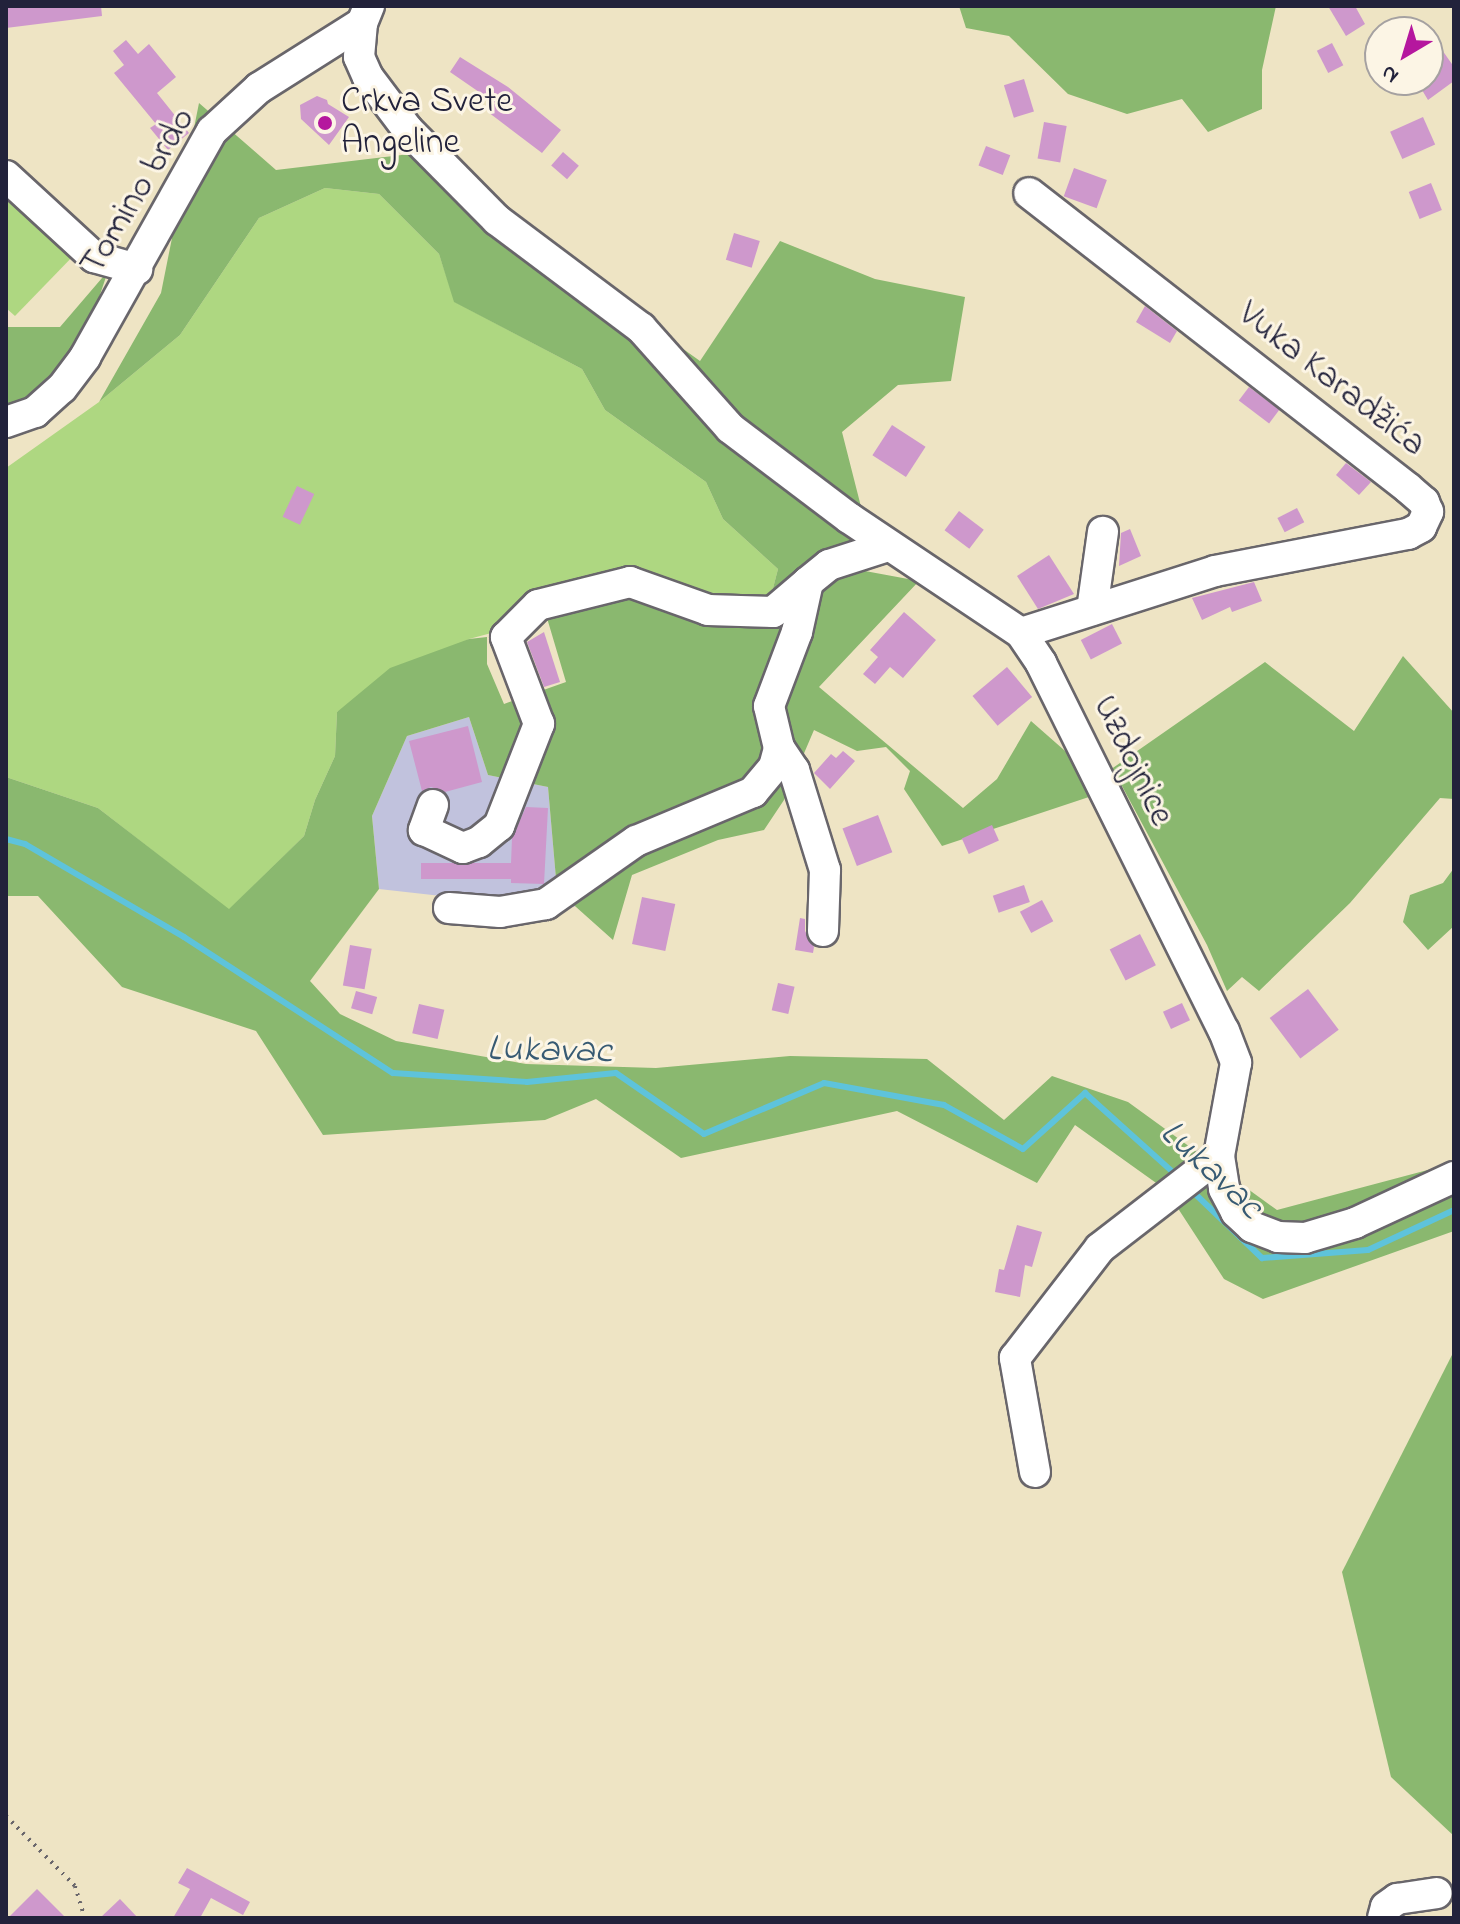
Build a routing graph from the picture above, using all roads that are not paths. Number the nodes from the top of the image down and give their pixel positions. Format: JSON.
{"nodes":[{"id":1,"x":364,"y":10,"type":"edge"},
{"id":2,"x":6,"y":176,"type":"edge"},
{"id":3,"x":1029,"y":193,"type":"dead end"},
{"id":4,"x":137,"y":269,"type":"junction"},
{"id":5,"x":6,"y":422,"type":"edge"},
{"id":6,"x":1441,"y":514,"type":"edge"},
{"id":7,"x":1103,"y":532,"type":"dead end"},
{"id":8,"x":888,"y":546,"type":"junction"},
{"id":9,"x":808,"y":582,"type":"junction"},
{"id":10,"x":1092,"y":610,"type":"junction"},
{"id":11,"x":1021,"y":633,"type":"junction"},
{"id":12,"x":779,"y":748,"type":"junction"},
{"id":13,"x":433,"y":805,"type":"dead end"},
{"id":14,"x":449,"y":908,"type":"dead end"},
{"id":15,"x":823,"y":931,"type":"dead end"},
{"id":16,"x":1219,"y":1156,"type":"junction"},
{"id":17,"x":1454,"y":1177,"type":"edge"},
{"id":18,"x":1035,"y":1472,"type":"dead end"},
{"id":19,"x":1437,"y":1893,"type":"dead end"},
{"id":20,"x":1383,"y":1918,"type":"edge"}],
"edges":[{"from":1,"to":4,"type":"street","name":"Tomino brdo"},
{"from":1,"to":8,"type":"street"},
{"from":2,"to":4,"type":"street"},
{"from":3,"to":6,"type":"street","name":"Vuka Karadžića"},
{"from":4,"to":5,"type":"street","name":"Tomino brdo"},
{"from":6,"to":10,"type":"street","name":"Vuka Karadžića"},
{"from":7,"to":10,"type":"street"},
{"from":8,"to":9,"type":"street"},
{"from":8,"to":11,"type":"street","name":"Uzdojnice"},
{"from":9,"to":12,"type":"street"},
{"from":9,"to":13,"type":"street"},
{"from":10,"to":11,"type":"street","name":"Vuka Karadžića"},
{"from":11,"to":16,"type":"street","name":"Uzdojnice"},
{"from":12,"to":14,"type":"street"},
{"from":12,"to":15,"type":"street"},
{"from":16,"to":17,"type":"street"},
{"from":16,"to":18,"type":"street"},
{"from":19,"to":20,"type":"street"}]}
